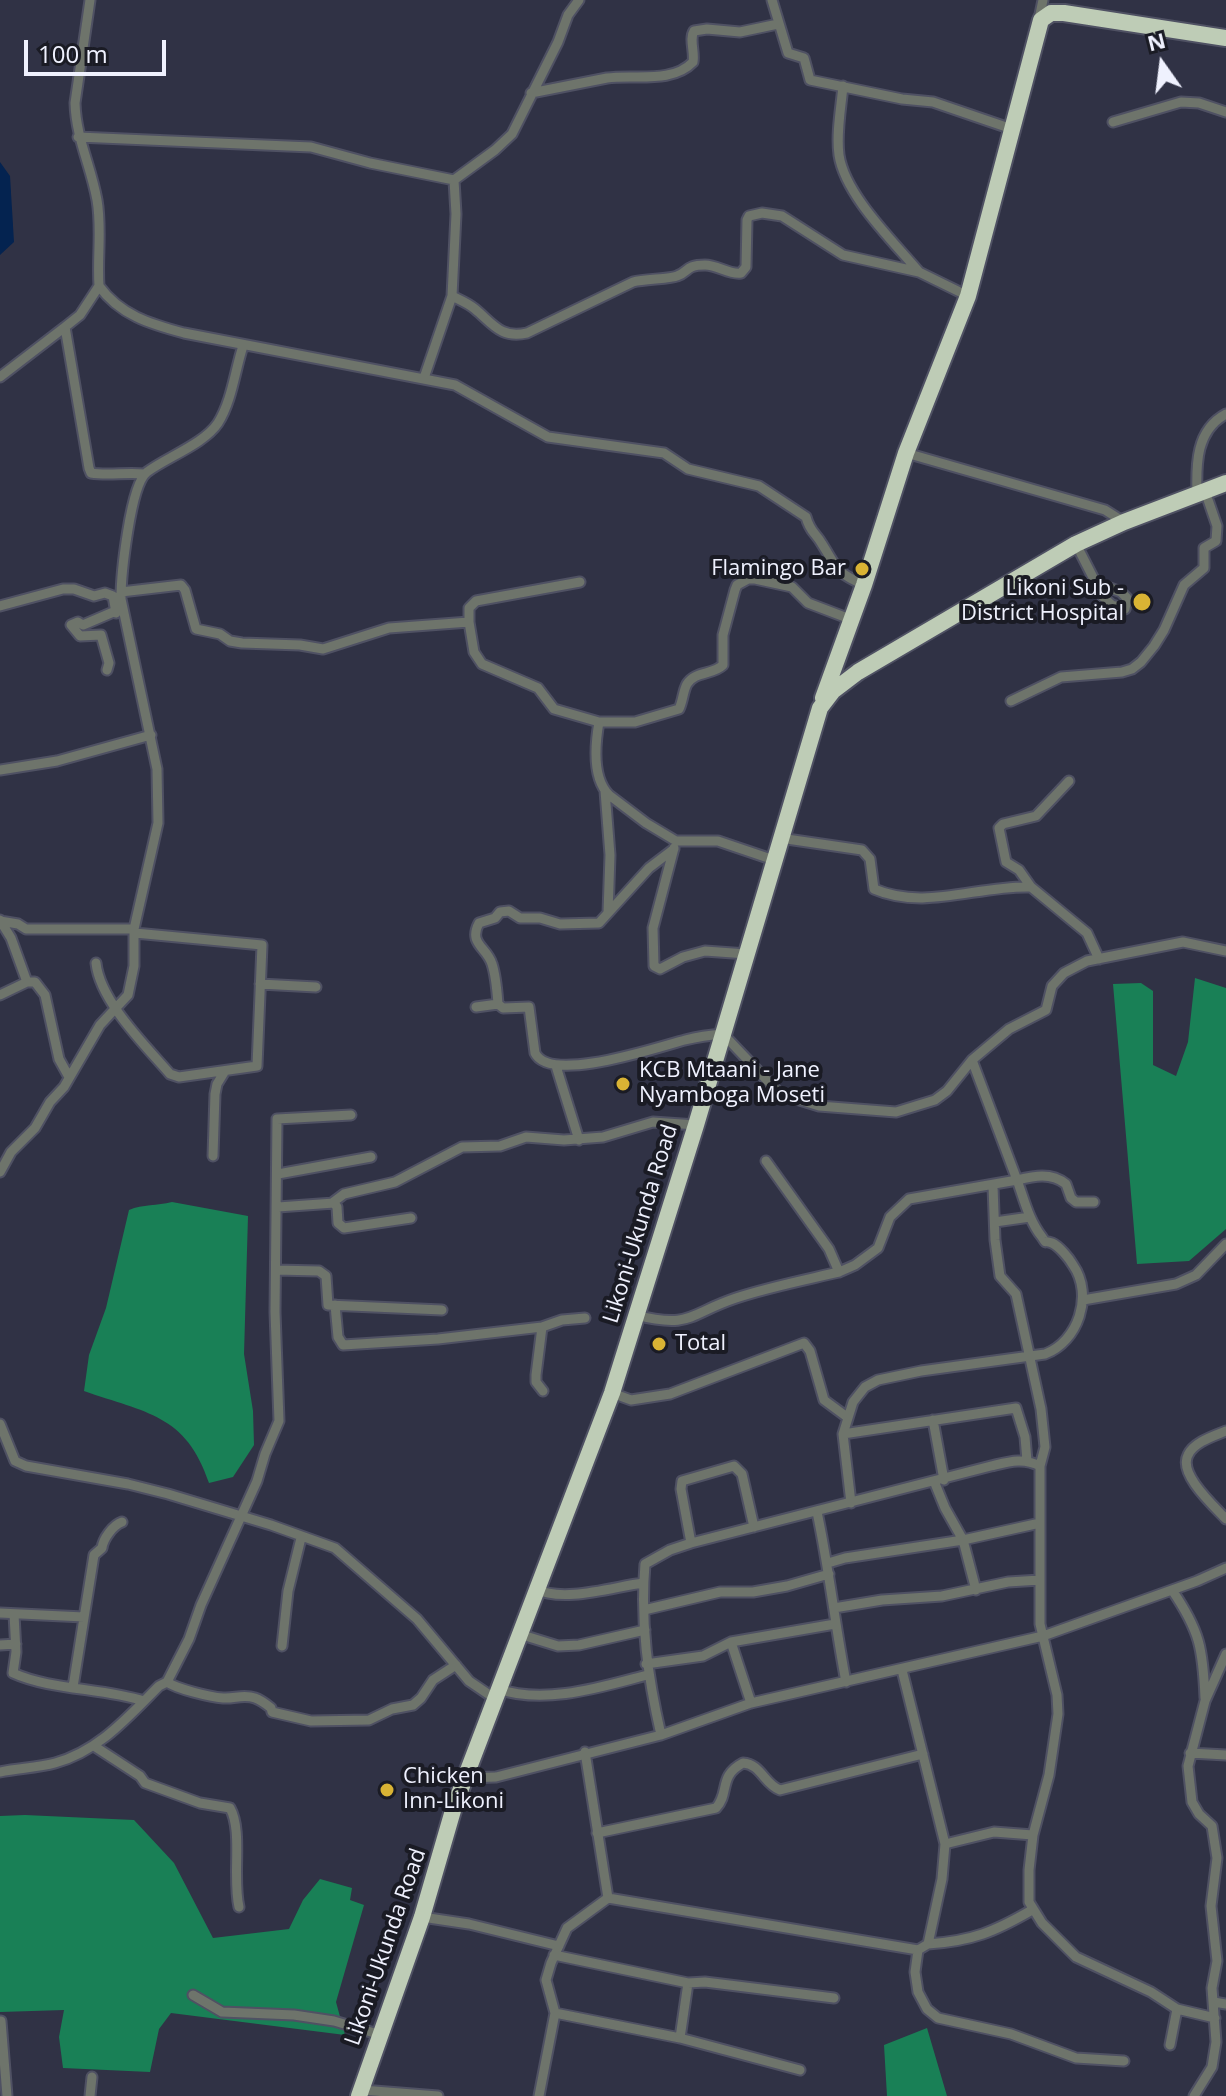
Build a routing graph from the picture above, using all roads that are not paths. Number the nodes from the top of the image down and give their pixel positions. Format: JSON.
{"nodes":[{"id":1,"x":90,"y":0,"type":"edge"},
{"id":2,"x":579,"y":0,"type":"edge"},
{"id":3,"x":772,"y":0,"type":"edge"},
{"id":4,"x":1046,"y":0,"type":"edge"},
{"id":5,"x":1064,"y":13,"type":"junction"},
{"id":6,"x":778,"y":24,"type":"junction"},
{"id":7,"x":1038,"y":26,"type":"junction"},
{"id":8,"x":1226,"y":38,"type":"edge"},
{"id":9,"x":843,"y":86,"type":"junction"},
{"id":10,"x":531,"y":93,"type":"junction"},
{"id":11,"x":1226,"y":112,"type":"edge"},
{"id":12,"x":1113,"y":122,"type":"dead end"},
{"id":13,"x":1012,"y":129,"type":"junction"},
{"id":14,"x":78,"y":137,"type":"junction"},
{"id":15,"x":454,"y":180,"type":"junction"},
{"id":16,"x":919,"y":272,"type":"junction"},
{"id":17,"x":99,"y":286,"type":"junction"},
{"id":18,"x":452,"y":296,"type":"junction"},
{"id":19,"x":968,"y":296,"type":"junction"},
{"id":20,"x":65,"y":327,"type":"junction"},
{"id":21,"x":243,"y":346,"type":"junction"},
{"id":22,"x":0,"y":377,"type":"edge"},
{"id":23,"x":424,"y":378,"type":"junction"},
{"id":24,"x":1226,"y":414,"type":"edge"},
{"id":25,"x":906,"y":453,"type":"junction"},
{"id":26,"x":144,"y":474,"type":"junction"},
{"id":27,"x":1226,"y":483,"type":"edge"},
{"id":28,"x":1201,"y":493,"type":"junction"},
{"id":29,"x":1124,"y":522,"type":"junction"},
{"id":30,"x":1076,"y":544,"type":"junction"},
{"id":31,"x":580,"y":582,"type":"dead end"},
{"id":32,"x":1097,"y":583,"type":"dead end"},
{"id":33,"x":864,"y":585,"type":"junction"},
{"id":34,"x":121,"y":592,"type":"junction"},
{"id":35,"x":0,"y":606,"type":"edge"},
{"id":36,"x":119,"y":609,"type":"junction"},
{"id":37,"x":850,"y":619,"type":"junction"},
{"id":38,"x":469,"y":622,"type":"junction"},
{"id":39,"x":839,"y":653,"type":"junction"},
{"id":40,"x":865,"y":668,"type":"junction"},
{"id":41,"x":107,"y":670,"type":"dead end"},
{"id":42,"x":1011,"y":701,"type":"dead end"},
{"id":43,"x":820,"y":708,"type":"junction"},
{"id":44,"x":599,"y":722,"type":"junction"},
{"id":45,"x":151,"y":735,"type":"junction"},
{"id":46,"x":0,"y":770,"type":"edge"},
{"id":47,"x":1069,"y":781,"type":"dead end"},
{"id":48,"x":605,"y":791,"type":"junction"},
{"id":49,"x":780,"y":838,"type":"junction"},
{"id":50,"x":675,"y":845,"type":"junction"},
{"id":51,"x":774,"y":860,"type":"junction"},
{"id":52,"x":1031,"y":887,"type":"junction"},
{"id":53,"x":608,"y":913,"type":"junction"},
{"id":54,"x":0,"y":921,"type":"edge"},
{"id":55,"x":26,"y":929,"type":"junction"},
{"id":56,"x":135,"y":931,"type":"junction"},
{"id":57,"x":11,"y":938,"type":"junction"},
{"id":58,"x":1226,"y":951,"type":"edge"},
{"id":59,"x":747,"y":954,"type":"junction"},
{"id":60,"x":1099,"y":959,"type":"junction"},
{"id":61,"x":96,"y":963,"type":"dead end"},
{"id":62,"x":27,"y":982,"type":"junction"},
{"id":63,"x":260,"y":984,"type":"junction"},
{"id":64,"x":316,"y":987,"type":"dead end"},
{"id":65,"x":0,"y":995,"type":"edge"},
{"id":66,"x":498,"y":1004,"type":"junction"},
{"id":67,"x":476,"y":1007,"type":"dead end"},
{"id":68,"x":115,"y":1009,"type":"junction"},
{"id":69,"x":723,"y":1034,"type":"junction"},
{"id":70,"x":972,"y":1060,"type":"junction"},
{"id":71,"x":556,"y":1066,"type":"junction"},
{"id":72,"x":225,"y":1071,"type":"junction"},
{"id":73,"x":69,"y":1077,"type":"junction"},
{"id":74,"x":351,"y":1115,"type":"dead end"},
{"id":75,"x":696,"y":1125,"type":"junction"},
{"id":76,"x":579,"y":1140,"type":"junction"},
{"id":77,"x":213,"y":1156,"type":"dead end"},
{"id":78,"x":371,"y":1157,"type":"dead end"},
{"id":79,"x":766,"y":1161,"type":"dead end"},
{"id":80,"x":0,"y":1172,"type":"edge"},
{"id":81,"x":278,"y":1174,"type":"junction"},
{"id":82,"x":1017,"y":1180,"type":"junction"},
{"id":83,"x":993,"y":1186,"type":"junction"},
{"id":84,"x":1094,"y":1202,"type":"dead end"},
{"id":85,"x":332,"y":1203,"type":"junction"},
{"id":86,"x":278,"y":1207,"type":"junction"},
{"id":87,"x":1030,"y":1217,"type":"junction"},
{"id":88,"x":411,"y":1218,"type":"dead end"},
{"id":89,"x":995,"y":1222,"type":"junction"},
{"id":90,"x":1226,"y":1244,"type":"edge"},
{"id":91,"x":276,"y":1270,"type":"junction"},
{"id":92,"x":839,"y":1272,"type":"junction"},
{"id":93,"x":1083,"y":1300,"type":"junction"},
{"id":94,"x":335,"y":1305,"type":"junction"},
{"id":95,"x":442,"y":1310,"type":"dead end"},
{"id":96,"x":635,"y":1315,"type":"junction"},
{"id":97,"x":585,"y":1318,"type":"dead end"},
{"id":98,"x":542,"y":1327,"type":"junction"},
{"id":99,"x":1030,"y":1357,"type":"junction"},
{"id":100,"x":543,"y":1391,"type":"dead end"},
{"id":101,"x":612,"y":1393,"type":"junction"},
{"id":102,"x":847,"y":1417,"type":"junction"},
{"id":103,"x":933,"y":1420,"type":"junction"},
{"id":104,"x":0,"y":1424,"type":"edge"},
{"id":105,"x":1226,"y":1431,"type":"edge"},
{"id":106,"x":843,"y":1434,"type":"junction"},
{"id":107,"x":1027,"y":1461,"type":"junction"},
{"id":108,"x":1040,"y":1466,"type":"junction"},
{"id":109,"x":939,"y":1481,"type":"junction"},
{"id":110,"x":851,"y":1503,"type":"junction"},
{"id":111,"x":817,"y":1512,"type":"junction"},
{"id":112,"x":240,"y":1517,"type":"junction"},
{"id":113,"x":1226,"y":1519,"type":"edge"},
{"id":114,"x":122,"y":1522,"type":"dead end"},
{"id":115,"x":1040,"y":1523,"type":"junction"},
{"id":116,"x":754,"y":1527,"type":"junction"},
{"id":117,"x":301,"y":1538,"type":"junction"},
{"id":118,"x":963,"y":1540,"type":"junction"},
{"id":119,"x":691,"y":1543,"type":"junction"},
{"id":120,"x":1226,"y":1568,"type":"edge"},
{"id":121,"x":828,"y":1569,"type":"junction"},
{"id":122,"x":1040,"y":1580,"type":"junction"},
{"id":123,"x":643,"y":1583,"type":"junction"},
{"id":124,"x":536,"y":1589,"type":"junction"},
{"id":125,"x":976,"y":1590,"type":"junction"},
{"id":126,"x":1172,"y":1590,"type":"junction"},
{"id":127,"x":834,"y":1608,"type":"junction"},
{"id":128,"x":644,"y":1610,"type":"junction"},
{"id":129,"x":0,"y":1613,"type":"edge"},
{"id":130,"x":14,"y":1614,"type":"junction"},
{"id":131,"x":84,"y":1617,"type":"junction"},
{"id":132,"x":835,"y":1624,"type":"junction"},
{"id":133,"x":645,"y":1630,"type":"junction"},
{"id":134,"x":519,"y":1634,"type":"junction"},
{"id":135,"x":1043,"y":1636,"type":"junction"},
{"id":136,"x":731,"y":1642,"type":"junction"},
{"id":137,"x":16,"y":1644,"type":"junction"},
{"id":138,"x":0,"y":1645,"type":"edge"},
{"id":139,"x":282,"y":1646,"type":"dead end"},
{"id":140,"x":1226,"y":1654,"type":"edge"},
{"id":141,"x":456,"y":1665,"type":"junction"},
{"id":142,"x":647,"y":1670,"type":"junction"},
{"id":143,"x":902,"y":1670,"type":"junction"},
{"id":144,"x":167,"y":1682,"type":"junction"},
{"id":145,"x":846,"y":1682,"type":"junction"},
{"id":146,"x":73,"y":1687,"type":"junction"},
{"id":147,"x":496,"y":1694,"type":"junction"},
{"id":148,"x":144,"y":1701,"type":"junction"},
{"id":149,"x":1205,"y":1701,"type":"junction"},
{"id":150,"x":751,"y":1703,"type":"junction"},
{"id":151,"x":661,"y":1735,"type":"junction"},
{"id":152,"x":94,"y":1746,"type":"junction"},
{"id":153,"x":585,"y":1752,"type":"junction"},
{"id":154,"x":1190,"y":1753,"type":"junction"},
{"id":155,"x":923,"y":1754,"type":"junction"},
{"id":156,"x":1226,"y":1755,"type":"edge"},
{"id":157,"x":0,"y":1772,"type":"edge"},
{"id":158,"x":465,"y":1778,"type":"junction"},
{"id":159,"x":597,"y":1833,"type":"junction"},
{"id":160,"x":1033,"y":1835,"type":"junction"},
{"id":161,"x":945,"y":1844,"type":"junction"},
{"id":162,"x":608,"y":1898,"type":"junction"},
{"id":163,"x":239,"y":1907,"type":"dead end"},
{"id":164,"x":1032,"y":1910,"type":"junction"},
{"id":165,"x":422,"y":1917,"type":"junction"},
{"id":166,"x":928,"y":1944,"type":"junction"},
{"id":167,"x":559,"y":1946,"type":"junction"},
{"id":168,"x":918,"y":1950,"type":"junction"},
{"id":169,"x":554,"y":1955,"type":"junction"},
{"id":170,"x":1221,"y":1962,"type":"edge"},
{"id":171,"x":688,"y":1983,"type":"junction"},
{"id":172,"x":193,"y":1995,"type":"dead end"},
{"id":173,"x":834,"y":1998,"type":"dead end"},
{"id":174,"x":1214,"y":2002,"type":"junction"},
{"id":175,"x":1226,"y":2004,"type":"edge"},
{"id":176,"x":1177,"y":2009,"type":"junction"},
{"id":177,"x":555,"y":2013,"type":"junction"},
{"id":178,"x":1215,"y":2018,"type":"junction"},
{"id":179,"x":1,"y":2021,"type":"edge"},
{"id":180,"x":381,"y":2035,"type":"junction"},
{"id":181,"x":680,"y":2038,"type":"junction"},
{"id":182,"x":1221,"y":2042,"type":"edge"},
{"id":183,"x":1170,"y":2045,"type":"dead end"},
{"id":184,"x":1124,"y":2061,"type":"dead end"},
{"id":185,"x":800,"y":2070,"type":"dead end"},
{"id":186,"x":92,"y":2077,"type":"dead end"},
{"id":187,"x":360,"y":2093,"type":"edge"},
{"id":188,"x":7,"y":2096,"type":"edge"},
{"id":189,"x":90,"y":2096,"type":"edge"},
{"id":190,"x":438,"y":2096,"type":"edge"},
{"id":191,"x":539,"y":2096,"type":"edge"},
{"id":192,"x":1194,"y":2096,"type":"edge"}],
"edges":[{"from":1,"to":14,"type":"street"},
{"from":2,"to":10,"type":"street"},
{"from":3,"to":6,"type":"street"},
{"from":4,"to":5,"type":"street"},
{"from":4,"to":7,"type":"street"},
{"from":5,"to":7,"type":"highway"},
{"from":5,"to":8,"type":"highway"},
{"from":6,"to":9,"type":"street"},
{"from":6,"to":10,"type":"street"},
{"from":7,"to":13,"type":"highway"},
{"from":9,"to":13,"type":"street"},
{"from":9,"to":16,"type":"street"},
{"from":10,"to":15,"type":"street"},
{"from":11,"to":12,"type":"street"},
{"from":13,"to":19,"type":"highway"},
{"from":14,"to":15,"type":"street"},
{"from":14,"to":17,"type":"street"},
{"from":15,"to":18,"type":"street"},
{"from":16,"to":18,"type":"street"},
{"from":16,"to":19,"type":"street"},
{"from":17,"to":20,"type":"street"},
{"from":17,"to":21,"type":"street"},
{"from":18,"to":23,"type":"street"},
{"from":19,"to":25,"type":"highway"},
{"from":20,"to":22,"type":"street"},
{"from":20,"to":26,"type":"street"},
{"from":21,"to":23,"type":"street"},
{"from":21,"to":26,"type":"street"},
{"from":23,"to":33,"type":"street"},
{"from":24,"to":28,"type":"street"},
{"from":25,"to":29,"type":"street"},
{"from":25,"to":33,"type":"highway"},
{"from":26,"to":34,"type":"street"},
{"from":27,"to":28,"type":"highway","name":"Likoni-Ukunda Road"},
{"from":28,"to":29,"type":"highway","name":"Likoni-Ukunda Road"},
{"from":28,"to":42,"type":"street"},
{"from":29,"to":30,"type":"highway","name":"Likoni-Ukunda Road"},
{"from":30,"to":32,"type":"street"},
{"from":30,"to":40,"type":"highway","name":"Likoni-Ukunda Road"},
{"from":31,"to":38,"type":"street"},
{"from":33,"to":37,"type":"highway"},
{"from":34,"to":36,"type":"street"},
{"from":34,"to":38,"type":"street"},
{"from":35,"to":36,"type":"street"},
{"from":36,"to":41,"type":"street"},
{"from":36,"to":45,"type":"street"},
{"from":37,"to":39,"type":"highway"},
{"from":37,"to":44,"type":"street"},
{"from":38,"to":44,"type":"street"},
{"from":39,"to":40,"type":"highway"},
{"from":39,"to":43,"type":"highway"},
{"from":40,"to":43,"type":"highway","name":"Likoni-Ukunda Road"},
{"from":43,"to":49,"type":"highway","name":"Likoni-Ukunda Road"},
{"from":44,"to":48,"type":"street"},
{"from":45,"to":46,"type":"street"},
{"from":45,"to":56,"type":"street"},
{"from":47,"to":52,"type":"street"},
{"from":48,"to":50,"type":"street"},
{"from":48,"to":53,"type":"street"},
{"from":49,"to":51,"type":"highway","name":"Likoni-Ukunda Road"},
{"from":49,"to":52,"type":"street"},
{"from":50,"to":51,"type":"street"},
{"from":50,"to":53,"type":"street"},
{"from":50,"to":59,"type":"street"},
{"from":51,"to":59,"type":"highway","name":"Likoni-Ukunda Road"},
{"from":52,"to":60,"type":"street"},
{"from":53,"to":66,"type":"street"},
{"from":54,"to":55,"type":"street"},
{"from":54,"to":57,"type":"street"},
{"from":55,"to":56,"type":"street"},
{"from":55,"to":57,"type":"street"},
{"from":56,"to":63,"type":"street"},
{"from":56,"to":68,"type":"street"},
{"from":57,"to":62,"type":"street"},
{"from":58,"to":60,"type":"street"},
{"from":59,"to":69,"type":"highway","name":"Likoni-Ukunda Road"},
{"from":60,"to":70,"type":"street"},
{"from":61,"to":68,"type":"street"},
{"from":62,"to":65,"type":"street"},
{"from":62,"to":73,"type":"street"},
{"from":63,"to":64,"type":"street"},
{"from":63,"to":72,"type":"street"},
{"from":66,"to":67,"type":"street"},
{"from":66,"to":71,"type":"street"},
{"from":68,"to":72,"type":"street"},
{"from":68,"to":73,"type":"street"},
{"from":69,"to":70,"type":"street"},
{"from":69,"to":71,"type":"street"},
{"from":69,"to":75,"type":"highway","name":"Likoni-Ukunda Road"},
{"from":70,"to":82,"type":"street"},
{"from":71,"to":76,"type":"street"},
{"from":72,"to":77,"type":"street"},
{"from":73,"to":80,"type":"street"},
{"from":74,"to":81,"type":"street"},
{"from":75,"to":76,"type":"street"},
{"from":75,"to":96,"type":"highway","name":"Likoni-Ukunda Road"},
{"from":76,"to":85,"type":"street"},
{"from":78,"to":81,"type":"street"},
{"from":79,"to":92,"type":"street"},
{"from":81,"to":86,"type":"street"},
{"from":82,"to":83,"type":"street"},
{"from":82,"to":84,"type":"street"},
{"from":82,"to":87,"type":"street"},
{"from":83,"to":89,"type":"street"},
{"from":83,"to":92,"type":"street"},
{"from":85,"to":86,"type":"street"},
{"from":85,"to":88,"type":"street"},
{"from":86,"to":91,"type":"street"},
{"from":87,"to":89,"type":"street"},
{"from":87,"to":93,"type":"street"},
{"from":89,"to":99,"type":"street"},
{"from":90,"to":93,"type":"street"},
{"from":91,"to":94,"type":"street"},
{"from":91,"to":112,"type":"street"},
{"from":92,"to":96,"type":"street"},
{"from":93,"to":99,"type":"street"},
{"from":94,"to":95,"type":"street"},
{"from":94,"to":98,"type":"street"},
{"from":96,"to":101,"type":"highway","name":"Likoni-Ukunda Road"},
{"from":97,"to":98,"type":"street"},
{"from":98,"to":100,"type":"street"},
{"from":99,"to":102,"type":"street"},
{"from":99,"to":108,"type":"street"},
{"from":101,"to":102,"type":"street"},
{"from":101,"to":124,"type":"highway","name":"Likoni-Ukunda Road"},
{"from":102,"to":106,"type":"street"},
{"from":103,"to":106,"type":"street"},
{"from":103,"to":107,"type":"street"},
{"from":103,"to":109,"type":"street"},
{"from":104,"to":112,"type":"street"},
{"from":105,"to":113,"type":"street"},
{"from":106,"to":110,"type":"street"},
{"from":107,"to":108,"type":"street"},
{"from":107,"to":109,"type":"street"},
{"from":108,"to":115,"type":"street"},
{"from":109,"to":110,"type":"street"},
{"from":109,"to":118,"type":"street"},
{"from":110,"to":111,"type":"street"},
{"from":111,"to":116,"type":"street"},
{"from":111,"to":121,"type":"street"},
{"from":112,"to":117,"type":"street"},
{"from":112,"to":144,"type":"street"},
{"from":114,"to":131,"type":"street"},
{"from":115,"to":118,"type":"street"},
{"from":115,"to":122,"type":"street"},
{"from":116,"to":119,"type":"street"},
{"from":116,"to":119,"type":"street"},
{"from":117,"to":139,"type":"street"},
{"from":117,"to":141,"type":"street"},
{"from":118,"to":121,"type":"street"},
{"from":118,"to":125,"type":"street"},
{"from":119,"to":123,"type":"street"},
{"from":120,"to":126,"type":"street"},
{"from":121,"to":127,"type":"street"},
{"from":121,"to":128,"type":"street"},
{"from":122,"to":125,"type":"street"},
{"from":122,"to":135,"type":"street"},
{"from":123,"to":124,"type":"street"},
{"from":123,"to":128,"type":"street"},
{"from":124,"to":134,"type":"highway","name":"Likoni-Ukunda Road"},
{"from":125,"to":127,"type":"street"},
{"from":126,"to":135,"type":"street"},
{"from":126,"to":149,"type":"street"},
{"from":127,"to":132,"type":"street"},
{"from":128,"to":133,"type":"street"},
{"from":129,"to":130,"type":"street"},
{"from":130,"to":131,"type":"street"},
{"from":130,"to":137,"type":"street"},
{"from":131,"to":146,"type":"street"},
{"from":132,"to":136,"type":"street"},
{"from":132,"to":145,"type":"street"},
{"from":133,"to":134,"type":"street"},
{"from":133,"to":142,"type":"street"},
{"from":134,"to":147,"type":"highway","name":"Likoni-Ukunda Road"},
{"from":135,"to":143,"type":"street"},
{"from":135,"to":160,"type":"street"},
{"from":136,"to":142,"type":"street"},
{"from":136,"to":150,"type":"street"},
{"from":137,"to":138,"type":"street"},
{"from":137,"to":146,"type":"street"},
{"from":140,"to":149,"type":"street"},
{"from":141,"to":144,"type":"street"},
{"from":141,"to":147,"type":"street"},
{"from":142,"to":147,"type":"street"},
{"from":142,"to":151,"type":"street"},
{"from":143,"to":145,"type":"street"},
{"from":143,"to":155,"type":"street"},
{"from":144,"to":148,"type":"street"},
{"from":145,"to":150,"type":"street"},
{"from":146,"to":148,"type":"street"},
{"from":147,"to":158,"type":"highway","name":"Likoni-Ukunda Road"},
{"from":148,"to":152,"type":"street"},
{"from":149,"to":154,"type":"street"},
{"from":150,"to":151,"type":"street"},
{"from":151,"to":153,"type":"street"},
{"from":152,"to":157,"type":"street"},
{"from":152,"to":163,"type":"street"},
{"from":153,"to":158,"type":"street"},
{"from":153,"to":159,"type":"street"},
{"from":154,"to":156,"type":"street"},
{"from":154,"to":170,"type":"street"},
{"from":155,"to":159,"type":"street"},
{"from":155,"to":161,"type":"street"},
{"from":158,"to":165,"type":"highway","name":"Likoni-Ukunda Road"},
{"from":159,"to":162,"type":"street"},
{"from":160,"to":161,"type":"street"},
{"from":160,"to":164,"type":"street"},
{"from":161,"to":166,"type":"street"},
{"from":162,"to":167,"type":"street"},
{"from":162,"to":168,"type":"street"},
{"from":164,"to":166,"type":"street"},
{"from":164,"to":176,"type":"street"},
{"from":165,"to":167,"type":"street"},
{"from":165,"to":180,"type":"highway","name":"Likoni-Ukunda Road"},
{"from":166,"to":168,"type":"street"},
{"from":167,"to":169,"type":"street"},
{"from":168,"to":184,"type":"street"},
{"from":169,"to":171,"type":"street"},
{"from":169,"to":177,"type":"street"},
{"from":170,"to":174,"type":"street"},
{"from":171,"to":173,"type":"street"},
{"from":171,"to":181,"type":"street"},
{"from":172,"to":180,"type":"street"},
{"from":174,"to":175,"type":"street"},
{"from":174,"to":178,"type":"street"},
{"from":176,"to":178,"type":"street"},
{"from":176,"to":183,"type":"street"},
{"from":177,"to":181,"type":"street"},
{"from":177,"to":191,"type":"street"},
{"from":178,"to":182,"type":"street"},
{"from":179,"to":188,"type":"street"},
{"from":180,"to":187,"type":"highway","name":"Likoni-Ukunda Road"},
{"from":181,"to":185,"type":"street"},
{"from":182,"to":192,"type":"street"},
{"from":186,"to":189,"type":"street"},
{"from":187,"to":190,"type":"street"}]}
